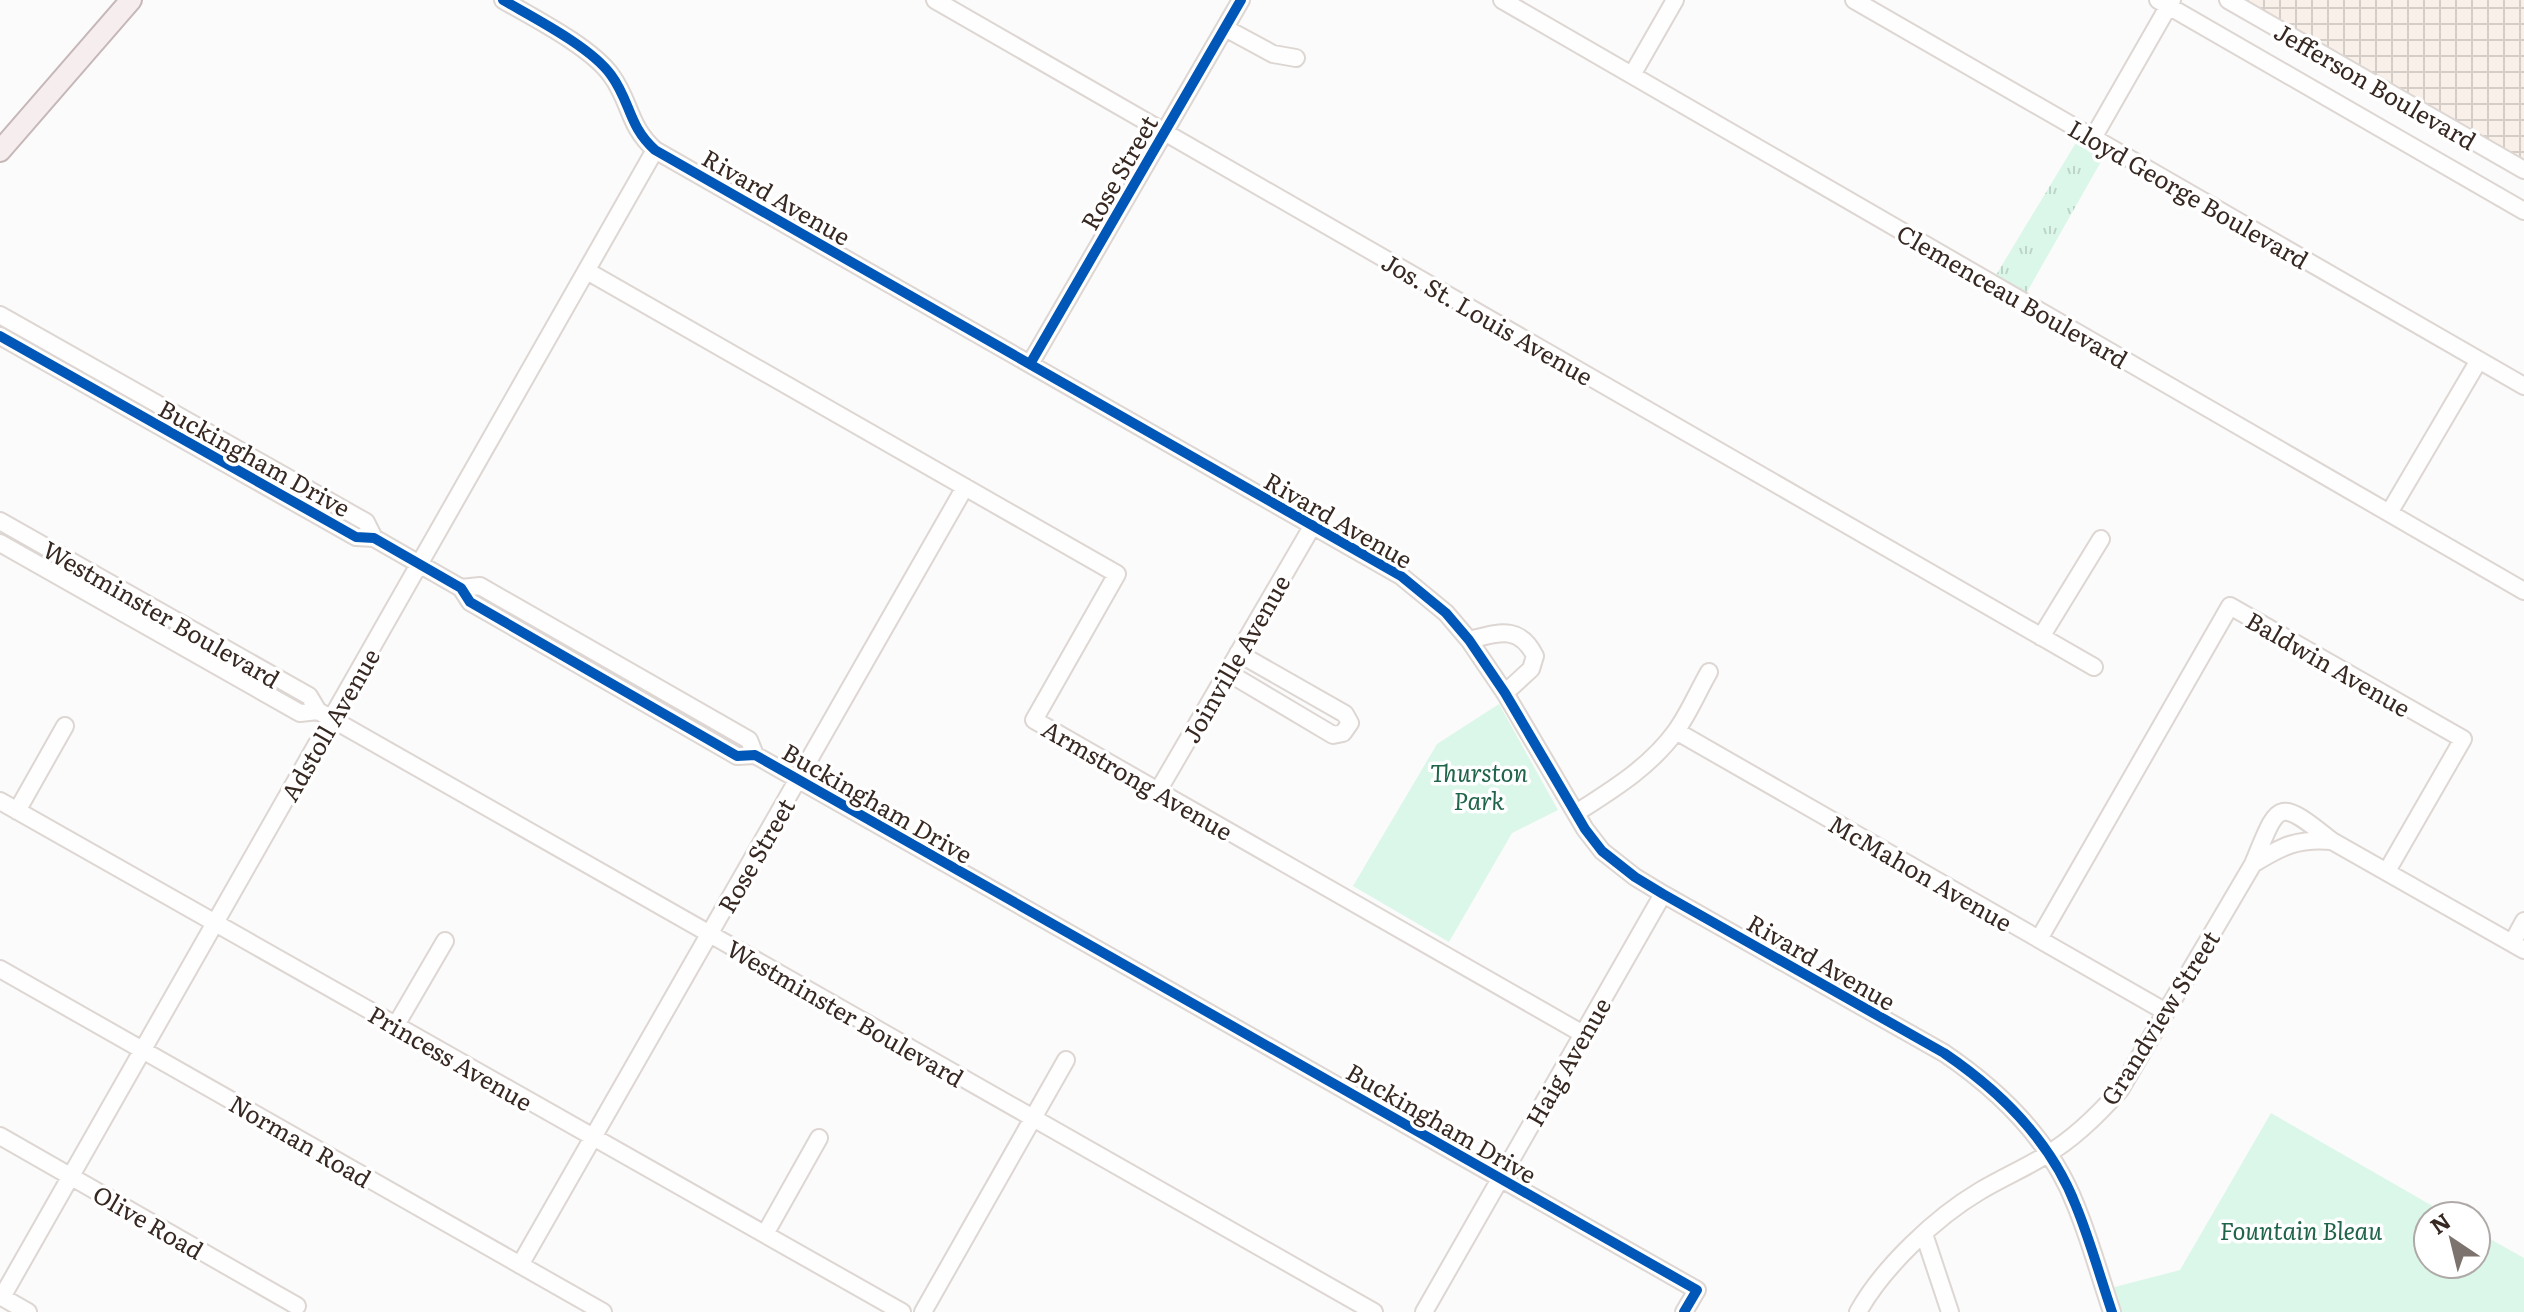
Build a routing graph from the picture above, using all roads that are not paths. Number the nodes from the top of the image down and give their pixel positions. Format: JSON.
{"nodes":[{"id":1,"x":131,"y":0,"type":"edge"},
{"id":2,"x":503,"y":0,"type":"edge"},
{"id":3,"x":935,"y":0,"type":"edge"},
{"id":4,"x":1241,"y":0,"type":"edge"},
{"id":5,"x":1502,"y":0,"type":"edge"},
{"id":6,"x":1675,"y":0,"type":"edge"},
{"id":7,"x":1854,"y":0,"type":"edge"},
{"id":8,"x":2228,"y":0,"type":"edge"},
{"id":9,"x":2166,"y":2,"type":"edge"},
{"id":10,"x":1225,"y":28,"type":"junction"},
{"id":11,"x":1296,"y":58,"type":"dead end"},
{"id":12,"x":1632,"y":75,"type":"junction"},
{"id":13,"x":1165,"y":132,"type":"junction"},
{"id":14,"x":2093,"y":138,"type":"junction"},
{"id":15,"x":4,"y":140,"type":"edge"},
{"id":16,"x":655,"y":150,"type":"junction"},
{"id":17,"x":2524,"y":170,"type":"edge"},
{"id":18,"x":2524,"y":211,"type":"edge"},
{"id":19,"x":587,"y":271,"type":"junction"},
{"id":20,"x":0,"y":315,"type":"edge"},
{"id":21,"x":0,"y":336,"type":"edge"},
{"id":22,"x":2479,"y":360,"type":"junction"},
{"id":23,"x":1030,"y":364,"type":"junction"},
{"id":24,"x":2524,"y":386,"type":"edge"},
{"id":25,"x":965,"y":487,"type":"junction"},
{"id":26,"x":2389,"y":513,"type":"junction"},
{"id":27,"x":0,"y":521,"type":"edge"},
{"id":28,"x":1313,"y":525,"type":"junction"},
{"id":29,"x":374,"y":538,"type":"junction"},
{"id":30,"x":2101,"y":539,"type":"dead end"},
{"id":31,"x":0,"y":543,"type":"edge"},
{"id":32,"x":420,"y":564,"type":"junction"},
{"id":33,"x":2524,"y":591,"type":"edge"},
{"id":34,"x":2041,"y":637,"type":"junction"},
{"id":35,"x":1469,"y":640,"type":"junction"},
{"id":36,"x":1238,"y":653,"type":"junction"},
{"id":37,"x":2094,"y":667,"type":"dead end"},
{"id":38,"x":1227,"y":672,"type":"junction"},
{"id":39,"x":1709,"y":672,"type":"dead end"},
{"id":40,"x":1505,"y":693,"type":"junction"},
{"id":41,"x":325,"y":715,"type":"junction"},
{"id":42,"x":65,"y":726,"type":"dead end"},
{"id":43,"x":1676,"y":731,"type":"junction"},
{"id":44,"x":798,"y":779,"type":"junction"},
{"id":45,"x":1158,"y":791,"type":"junction"},
{"id":46,"x":0,"y":801,"type":"edge"},
{"id":47,"x":17,"y":811,"type":"junction"},
{"id":48,"x":1576,"y":813,"type":"junction"},
{"id":49,"x":2332,"y":841,"type":"junction"},
{"id":50,"x":2253,"y":864,"type":"junction"},
{"id":51,"x":2387,"y":871,"type":"junction"},
{"id":52,"x":1663,"y":894,"type":"junction"},
{"id":53,"x":2524,"y":921,"type":"edge"},
{"id":54,"x":215,"y":923,"type":"junction"},
{"id":55,"x":710,"y":934,"type":"junction"},
{"id":56,"x":2039,"y":939,"type":"junction"},
{"id":57,"x":445,"y":941,"type":"dead end"},
{"id":58,"x":2518,"y":946,"type":"edge"},
{"id":59,"x":0,"y":969,"type":"edge"},
{"id":60,"x":2166,"y":1012,"type":"junction"},
{"id":61,"x":396,"y":1025,"type":"junction"},
{"id":62,"x":1583,"y":1034,"type":"junction"},
{"id":63,"x":143,"y":1050,"type":"junction"},
{"id":64,"x":1066,"y":1060,"type":"dead end"},
{"id":65,"x":1033,"y":1118,"type":"junction"},
{"id":66,"x":0,"y":1136,"type":"edge"},
{"id":67,"x":594,"y":1137,"type":"junction"},
{"id":68,"x":819,"y":1138,"type":"dead end"},
{"id":69,"x":2047,"y":1154,"type":"junction"},
{"id":70,"x":70,"y":1176,"type":"junction"},
{"id":71,"x":1500,"y":1178,"type":"junction"},
{"id":72,"x":765,"y":1234,"type":"junction"},
{"id":73,"x":1924,"y":1234,"type":"junction"},
{"id":74,"x":520,"y":1265,"type":"junction"},
{"id":75,"x":1,"y":1296,"type":"edge"},
{"id":76,"x":297,"y":1306,"type":"dead end"},
{"id":77,"x":28,"y":1312,"type":"edge"},
{"id":78,"x":603,"y":1312,"type":"edge"},
{"id":79,"x":902,"y":1312,"type":"edge"},
{"id":80,"x":923,"y":1312,"type":"edge"},
{"id":81,"x":1374,"y":1312,"type":"edge"},
{"id":82,"x":1424,"y":1312,"type":"edge"},
{"id":83,"x":1684,"y":1312,"type":"edge"},
{"id":84,"x":1858,"y":1312,"type":"edge"},
{"id":85,"x":1950,"y":1312,"type":"edge"},
{"id":86,"x":2112,"y":1312,"type":"edge"}],
"edges":[{"from":1,"to":15,"type":"main road"},
{"from":2,"to":16,"type":"street","name":"Rivard Avenue"},
{"from":3,"to":13,"type":"street","name":"Jos. St. Louis Avenue"},
{"from":4,"to":10,"type":"street","name":"Rose Street"},
{"from":5,"to":12,"type":"street","name":"Clemenceau Boulevard"},
{"from":6,"to":12,"type":"street"},
{"from":7,"to":14,"type":"street","name":"Lloyd George Boulevard"},
{"from":8,"to":17,"type":"street","name":"Jefferson Boulevard"},
{"from":9,"to":14,"type":"street"},
{"from":9,"to":18,"type":"street"},
{"from":10,"to":11,"type":"street"},
{"from":10,"to":13,"type":"street","name":"Rose Street"},
{"from":12,"to":26,"type":"street","name":"Clemenceau Boulevard"},
{"from":13,"to":23,"type":"street","name":"Rose Street"},
{"from":13,"to":34,"type":"street","name":"Jos. St. Louis Avenue"},
{"from":14,"to":22,"type":"street","name":"Lloyd George Boulevard"},
{"from":16,"to":19,"type":"street","name":"Adstoll Avenue"},
{"from":16,"to":23,"type":"street","name":"Rivard Avenue"},
{"from":19,"to":25,"type":"street","name":"Armstrong Avenue"},
{"from":19,"to":32,"type":"street","name":"Adstoll Avenue"},
{"from":20,"to":29,"type":"street","name":"Buckingham Drive"},
{"from":21,"to":29,"type":"street","name":"Buckingham Drive"},
{"from":22,"to":24,"type":"street","name":"Lloyd George Boulevard"},
{"from":22,"to":26,"type":"street"},
{"from":23,"to":28,"type":"street","name":"Rivard Avenue"},
{"from":25,"to":44,"type":"street","name":"Rose Street"},
{"from":25,"to":45,"type":"street","name":"Armstrong Avenue"},
{"from":26,"to":33,"type":"street","name":"Clemenceau Boulevard"},
{"from":27,"to":41,"type":"street","name":"Westminster Boulevard"},
{"from":28,"to":35,"type":"street","name":"Rivard Avenue"},
{"from":28,"to":36,"type":"street","name":"Joinville Avenue"},
{"from":29,"to":32,"type":"street","name":"Buckingham Drive"},
{"from":30,"to":34,"type":"street"},
{"from":31,"to":41,"type":"street","name":"Westminster Boulevard"},
{"from":32,"to":41,"type":"street","name":"Adstoll Avenue"},
{"from":32,"to":44,"type":"street","name":"Buckingham Drive"},
{"from":34,"to":37,"type":"street","name":"Jos. St. Louis Avenue"},
{"from":35,"to":40,"type":"street","name":"Rivard Avenue"},
{"from":35,"to":40,"type":"street"},
{"from":36,"to":38,"type":"street","name":"Joinville Avenue"},
{"from":36,"to":38,"type":"street"},
{"from":38,"to":45,"type":"street","name":"Joinville Avenue"},
{"from":39,"to":43,"type":"street"},
{"from":40,"to":48,"type":"street","name":"Rivard Avenue"},
{"from":41,"to":54,"type":"street","name":"Adstoll Avenue"},
{"from":41,"to":55,"type":"street","name":"Westminster Boulevard"},
{"from":42,"to":47,"type":"street"},
{"from":43,"to":48,"type":"street"},
{"from":43,"to":56,"type":"street","name":"McMahon Avenue"},
{"from":44,"to":55,"type":"street","name":"Rose Street"},
{"from":44,"to":71,"type":"street","name":"Buckingham Drive"},
{"from":45,"to":62,"type":"street","name":"Armstrong Avenue"},
{"from":46,"to":47,"type":"street","name":"Princess Avenue"},
{"from":47,"to":54,"type":"street","name":"Princess Avenue"},
{"from":48,"to":52,"type":"street","name":"Rivard Avenue"},
{"from":49,"to":50,"type":"street"},
{"from":49,"to":50,"type":"street","name":"Grandview Street"},
{"from":49,"to":51,"type":"street","name":"Grandview Street"},
{"from":50,"to":60,"type":"street","name":"Grandview Street"},
{"from":51,"to":56,"type":"street","name":"Baldwin Avenue"},
{"from":51,"to":58,"type":"street","name":"Grandview Street"},
{"from":52,"to":62,"type":"street","name":"Haig Avenue"},
{"from":52,"to":69,"type":"street","name":"Rivard Avenue"},
{"from":53,"to":58,"type":"street"},
{"from":54,"to":61,"type":"street","name":"Princess Avenue"},
{"from":54,"to":63,"type":"street","name":"Adstoll Avenue"},
{"from":55,"to":65,"type":"street","name":"Westminster Boulevard"},
{"from":55,"to":67,"type":"street","name":"Rose Street"},
{"from":56,"to":60,"type":"street","name":"McMahon Avenue"},
{"from":57,"to":61,"type":"street"},
{"from":59,"to":63,"type":"street","name":"Norman Road"},
{"from":60,"to":69,"type":"street","name":"Grandview Street"},
{"from":61,"to":67,"type":"street","name":"Princess Avenue"},
{"from":62,"to":71,"type":"street","name":"Haig Avenue"},
{"from":63,"to":70,"type":"street","name":"Adstoll Avenue"},
{"from":63,"to":74,"type":"street","name":"Norman Road"},
{"from":64,"to":65,"type":"street"},
{"from":65,"to":80,"type":"street"},
{"from":65,"to":81,"type":"street","name":"Westminster Boulevard"},
{"from":66,"to":70,"type":"street","name":"Olive Road"},
{"from":67,"to":72,"type":"street","name":"Princess Avenue"},
{"from":67,"to":74,"type":"street","name":"Rose Street"},
{"from":68,"to":72,"type":"street"},
{"from":69,"to":73,"type":"street","name":"Grandview Street"},
{"from":69,"to":86,"type":"street","name":"Rivard Avenue"},
{"from":70,"to":75,"type":"street","name":"Adstoll Avenue"},
{"from":70,"to":76,"type":"street","name":"Olive Road"},
{"from":71,"to":82,"type":"street","name":"Haig Avenue"},
{"from":71,"to":83,"type":"street","name":"Buckingham Drive"},
{"from":72,"to":79,"type":"street","name":"Princess Avenue"},
{"from":73,"to":84,"type":"street","name":"Grandview Street"},
{"from":73,"to":85,"type":"street"},
{"from":74,"to":78,"type":"street","name":"Norman Road"},
{"from":75,"to":77,"type":"street"}]}
